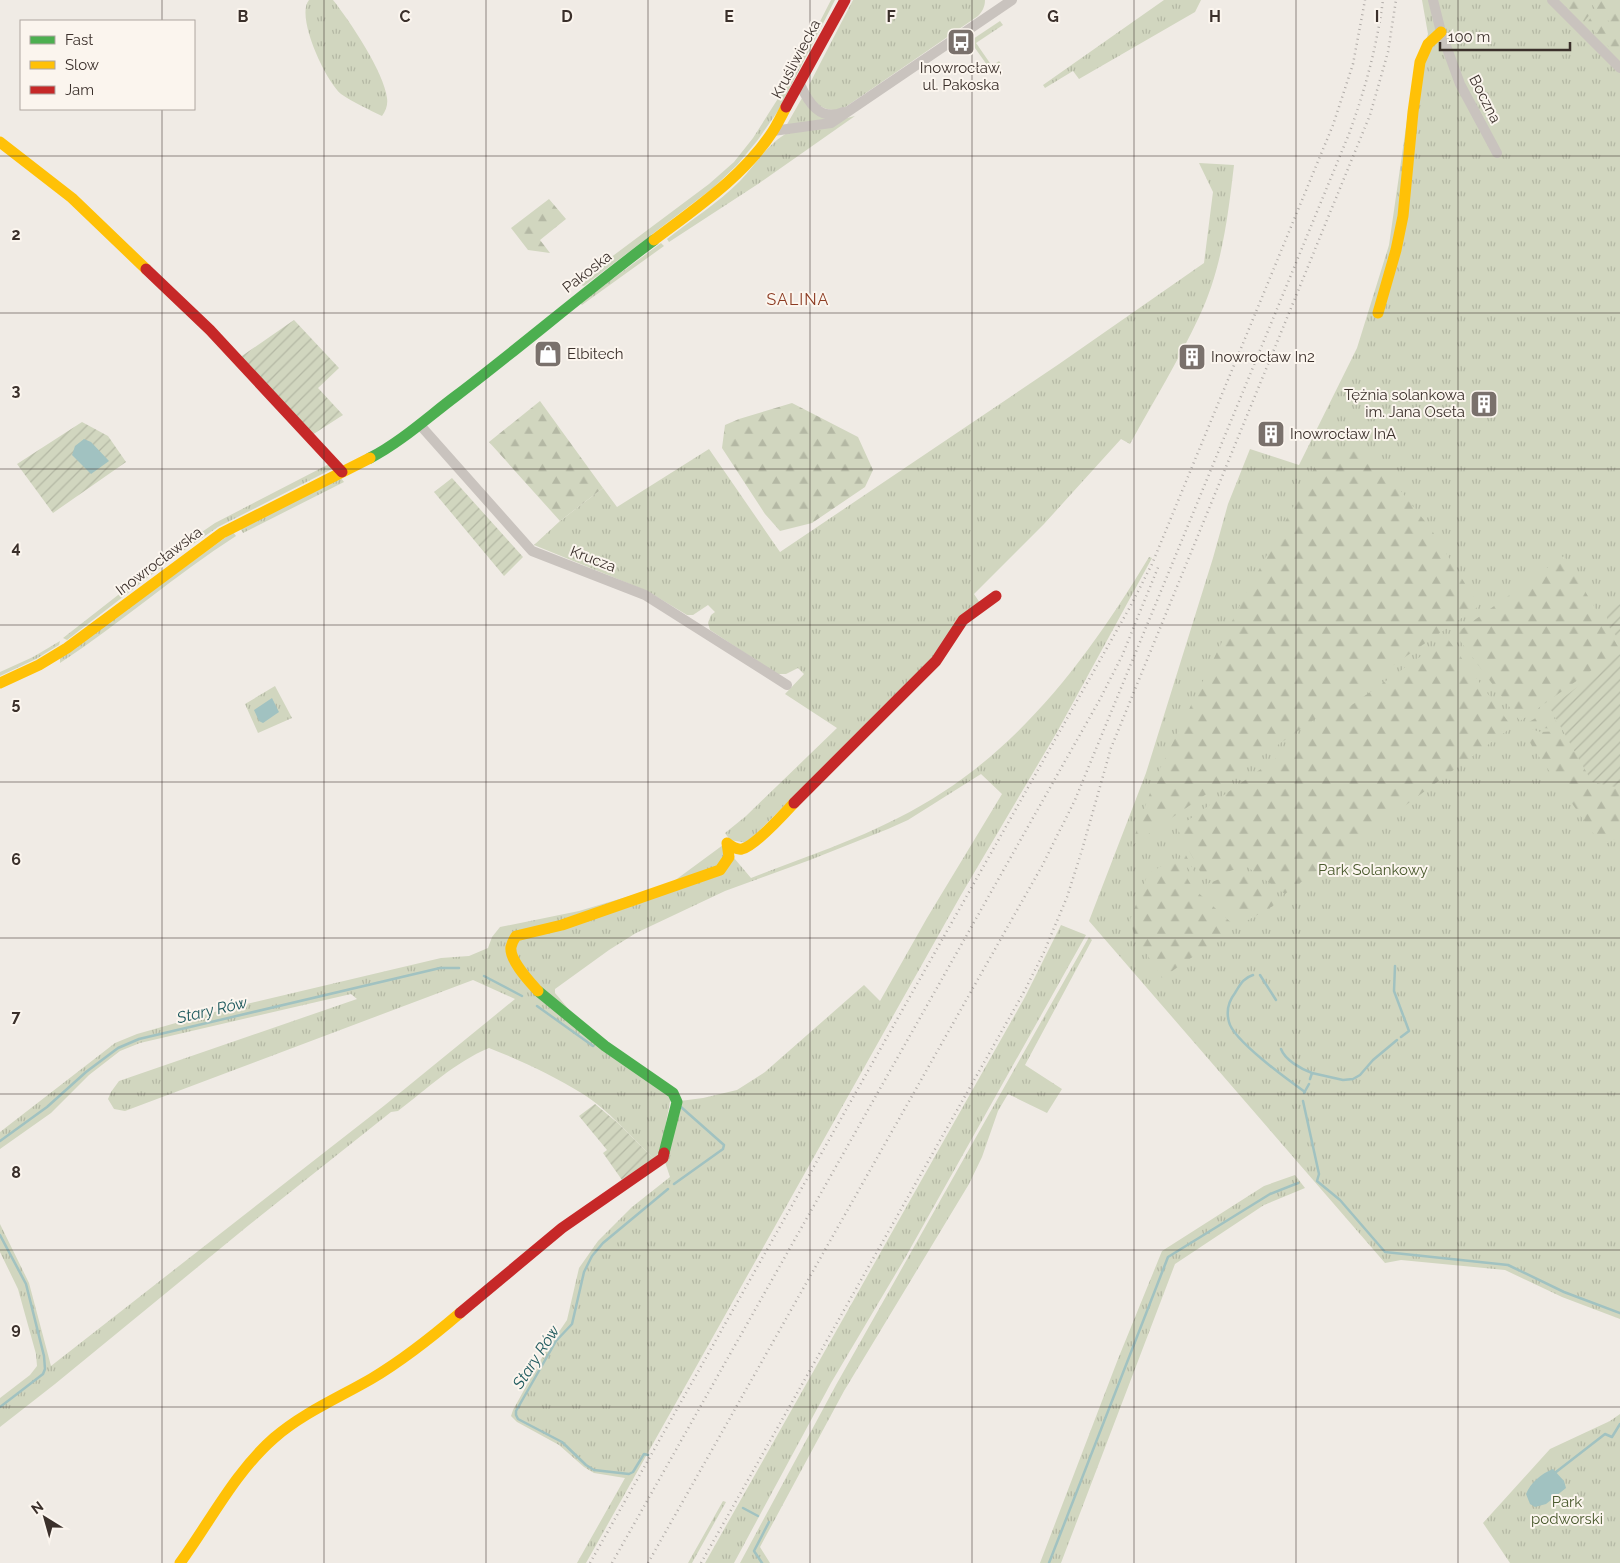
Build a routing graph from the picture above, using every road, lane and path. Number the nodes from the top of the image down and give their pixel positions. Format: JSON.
{"nodes":[{"id":1,"x":845,"y":0,"type":"edge"},
{"id":2,"x":1012,"y":0,"type":"edge"},
{"id":3,"x":1433,"y":0,"type":"edge"},
{"id":4,"x":1552,"y":0,"type":"edge"},
{"id":5,"x":998,"y":4,"type":"edge"},
{"id":6,"x":1441,"y":32,"type":"junction"},
{"id":7,"x":1620,"y":68,"type":"edge"},
{"id":8,"x":800,"y":84,"type":"junction"},
{"id":9,"x":850,"y":109,"type":"junction"},
{"id":10,"x":773,"y":131,"type":"junction"},
{"id":11,"x":0,"y":142,"type":"edge"},
{"id":12,"x":1497,"y":153,"type":"dead end"},
{"id":13,"x":1378,"y":313,"type":"dead end"},
{"id":14,"x":420,"y":425,"type":"junction"},
{"id":15,"x":342,"y":472,"type":"junction"},
{"id":16,"x":996,"y":596,"type":"dead end"},
{"id":17,"x":0,"y":683,"type":"edge"},
{"id":18,"x":787,"y":685,"type":"dead end"},
{"id":19,"x":180,"y":1563,"type":"edge"}],
"edges":[{"from":1,"to":8,"type":"street","name":"Kruśliwiecka"},
{"from":2,"to":5,"type":"street"},
{"from":3,"to":6,"type":"street","name":"Boczna"},
{"from":4,"to":7,"type":"street"},
{"from":5,"to":9,"type":"street"},
{"from":6,"to":12,"type":"street","name":"Boczna"},
{"from":6,"to":13,"type":"street"},
{"from":8,"to":9,"type":"street"},
{"from":8,"to":10,"type":"street","name":"Kruśliwiecka"},
{"from":9,"to":10,"type":"street"},
{"from":10,"to":14,"type":"street","name":"Pakoska"},
{"from":11,"to":15,"type":"street"},
{"from":14,"to":15,"type":"street","name":"Pakoska"},
{"from":14,"to":18,"type":"street","name":"Krucza"},
{"from":15,"to":17,"type":"street","name":"Inowrocławska"},
{"from":16,"to":19,"type":"street"}]}
